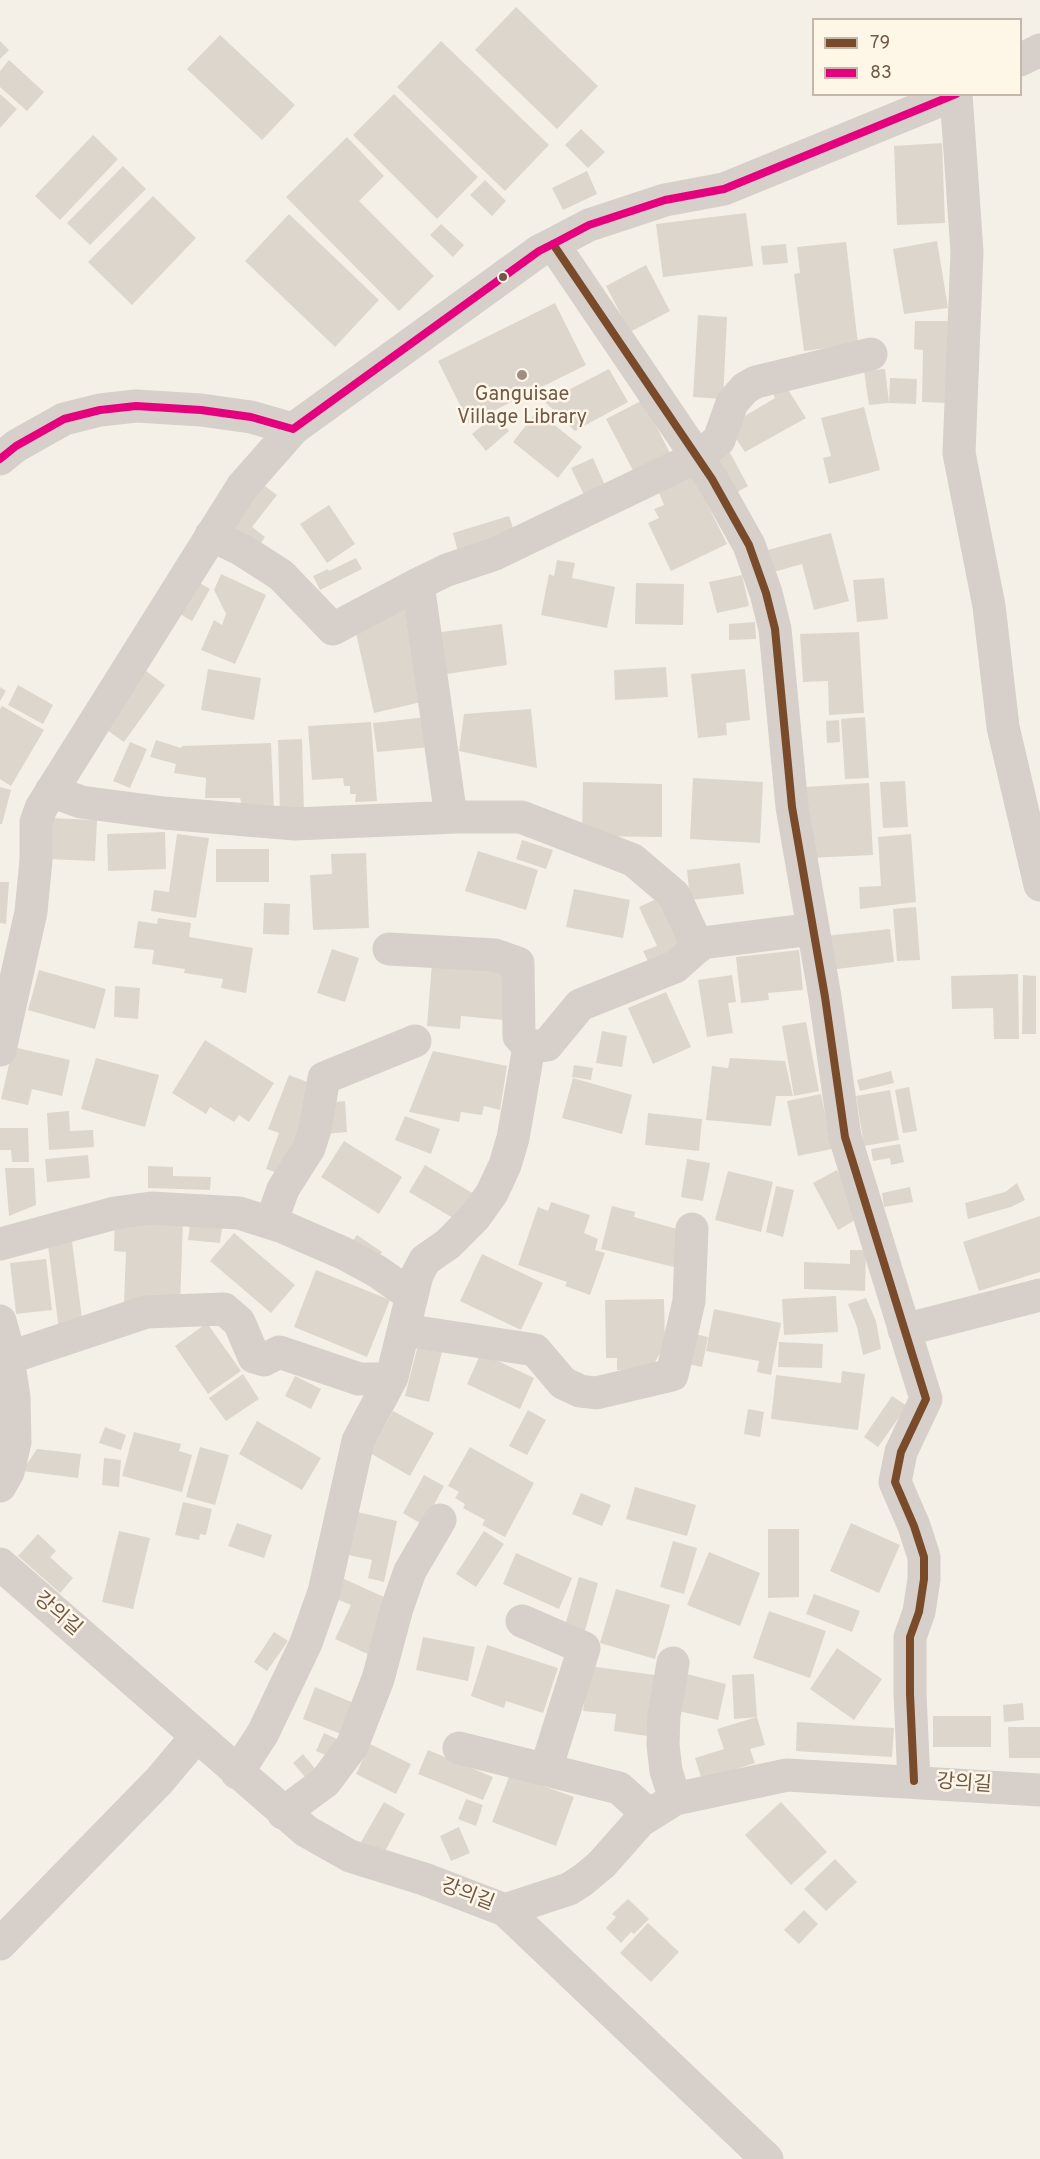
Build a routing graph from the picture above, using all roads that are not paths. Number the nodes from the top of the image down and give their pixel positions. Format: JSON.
{"nodes":[{"id":1,"x":1040,"y":50,"type":"edge"},
{"id":2,"x":1022,"y":59,"type":"edge"},
{"id":3,"x":951,"y":96,"type":"edge"},
{"id":4,"x":956,"y":96,"type":"edge"},
{"id":5,"x":553,"y":244,"type":"junction"},
{"id":6,"x":871,"y":354,"type":"dead end"},
{"id":7,"x":294,"y":429,"type":"junction"},
{"id":8,"x":697,"y":457,"type":"junction"},
{"id":9,"x":0,"y":459,"type":"edge"},
{"id":10,"x":212,"y":535,"type":"junction"},
{"id":11,"x":417,"y":584,"type":"junction"},
{"id":12,"x":51,"y":791,"type":"junction"},
{"id":13,"x":454,"y":817,"type":"junction"},
{"id":14,"x":1040,"y":885,"type":"edge"},
{"id":15,"x":813,"y":929,"type":"junction"},
{"id":16,"x":698,"y":947,"type":"junction"},
{"id":17,"x":389,"y":949,"type":"dead end"},
{"id":18,"x":415,"y":1041,"type":"dead end"},
{"id":19,"x":530,"y":1047,"type":"junction"},
{"id":20,"x":0,"y":1050,"type":"edge"},
{"id":21,"x":271,"y":1223,"type":"junction"},
{"id":22,"x":692,"y":1230,"type":"dead end"},
{"id":23,"x":0,"y":1244,"type":"edge"},
{"id":24,"x":1040,"y":1295,"type":"edge"},
{"id":25,"x":412,"y":1296,"type":"junction"},
{"id":26,"x":0,"y":1321,"type":"edge"},
{"id":27,"x":404,"y":1330,"type":"junction"},
{"id":28,"x":904,"y":1330,"type":"junction"},
{"id":29,"x":8,"y":1358,"type":"junction"},
{"id":30,"x":391,"y":1379,"type":"junction"},
{"id":31,"x":0,"y":1486,"type":"edge"},
{"id":32,"x":440,"y":1520,"type":"dead end"},
{"id":33,"x":0,"y":1564,"type":"edge"},
{"id":34,"x":522,"y":1621,"type":"dead end"},
{"id":35,"x":673,"y":1663,"type":"dead end"},
{"id":36,"x":196,"y":1737,"type":"junction"},
{"id":37,"x":459,"y":1748,"type":"dead end"},
{"id":38,"x":546,"y":1769,"type":"junction"},
{"id":39,"x":237,"y":1773,"type":"junction"},
{"id":40,"x":914,"y":1781,"type":"junction"},
{"id":41,"x":1040,"y":1790,"type":"edge"},
{"id":42,"x":662,"y":1807,"type":"junction"},
{"id":43,"x":283,"y":1813,"type":"junction"},
{"id":44,"x":505,"y":1910,"type":"junction"},
{"id":45,"x":0,"y":1944,"type":"edge"},
{"id":46,"x":767,"y":2159,"type":"edge"}],
"edges":[{"from":1,"to":2,"type":"street"},
{"from":3,"to":5,"type":"street"},
{"from":4,"to":14,"type":"street"},
{"from":5,"to":7,"type":"street"},
{"from":5,"to":8,"type":"street"},
{"from":6,"to":8,"type":"street"},
{"from":7,"to":9,"type":"street"},
{"from":7,"to":10,"type":"street"},
{"from":8,"to":11,"type":"street"},
{"from":8,"to":15,"type":"street"},
{"from":10,"to":11,"type":"street"},
{"from":10,"to":12,"type":"street"},
{"from":11,"to":13,"type":"street"},
{"from":12,"to":13,"type":"street"},
{"from":12,"to":20,"type":"street"},
{"from":13,"to":16,"type":"street"},
{"from":15,"to":16,"type":"street"},
{"from":15,"to":28,"type":"street"},
{"from":16,"to":19,"type":"street"},
{"from":17,"to":19,"type":"street"},
{"from":18,"to":21,"type":"street"},
{"from":19,"to":25,"type":"street"},
{"from":21,"to":23,"type":"street"},
{"from":21,"to":25,"type":"street"},
{"from":22,"to":27,"type":"street"},
{"from":24,"to":28,"type":"street"},
{"from":25,"to":27,"type":"street"},
{"from":26,"to":29,"type":"street"},
{"from":27,"to":30,"type":"street"},
{"from":28,"to":40,"type":"street"},
{"from":29,"to":30,"type":"street"},
{"from":29,"to":31,"type":"street"},
{"from":30,"to":39,"type":"street"},
{"from":32,"to":43,"type":"street"},
{"from":33,"to":36,"type":"street","name":"강의길"},
{"from":34,"to":38,"type":"street"},
{"from":35,"to":42,"type":"street"},
{"from":36,"to":39,"type":"street","name":"강의길"},
{"from":36,"to":45,"type":"street"},
{"from":37,"to":38,"type":"street"},
{"from":38,"to":42,"type":"street"},
{"from":39,"to":43,"type":"street","name":"강의길"},
{"from":40,"to":41,"type":"street","name":"강의길"},
{"from":40,"to":42,"type":"street","name":"강의길"},
{"from":42,"to":44,"type":"street","name":"강의길"},
{"from":43,"to":44,"type":"street","name":"강의길"},
{"from":44,"to":46,"type":"street"}]}
